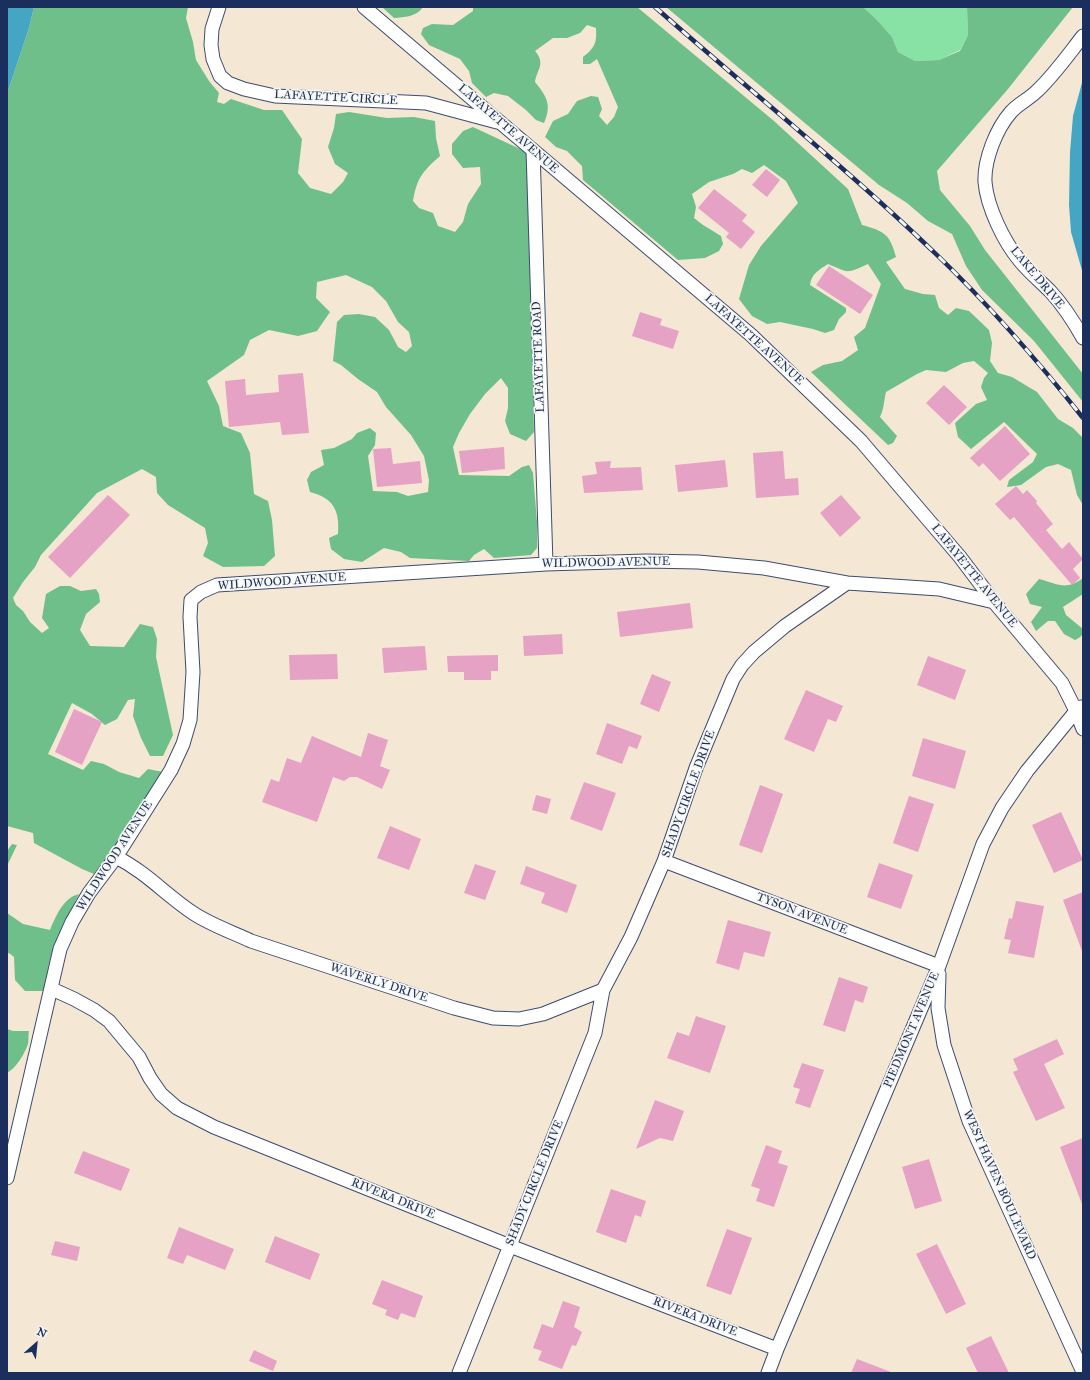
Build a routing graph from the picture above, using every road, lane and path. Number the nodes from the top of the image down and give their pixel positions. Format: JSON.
{"nodes":[{"id":1,"x":219,"y":7,"type":"edge"},
{"id":2,"x":364,"y":7,"type":"edge"},
{"id":3,"x":1083,"y":36,"type":"edge"},
{"id":4,"x":501,"y":123,"type":"junction"},
{"id":5,"x":532,"y":150,"type":"junction"},
{"id":6,"x":1083,"y":338,"type":"edge"},
{"id":7,"x":546,"y":564,"type":"junction"},
{"id":8,"x":847,"y":583,"type":"junction"},
{"id":9,"x":994,"y":602,"type":"junction"},
{"id":10,"x":1080,"y":708,"type":"edge"},
{"id":11,"x":1083,"y":729,"type":"edge"},
{"id":12,"x":116,"y":857,"type":"junction"},
{"id":13,"x":664,"y":861,"type":"junction"},
{"id":14,"x":939,"y":966,"type":"junction"},
{"id":15,"x":52,"y":989,"type":"junction"},
{"id":16,"x":603,"y":990,"type":"junction"},
{"id":17,"x":7,"y":1178,"type":"edge"},
{"id":18,"x":510,"y":1246,"type":"junction"},
{"id":19,"x":777,"y":1349,"type":"junction"},
{"id":20,"x":1083,"y":1372,"type":"edge"},
{"id":21,"x":459,"y":1373,"type":"edge"},
{"id":22,"x":768,"y":1373,"type":"edge"}],
"edges":[{"from":1,"to":4,"type":"street","name":"LAFAYETTE CIRCLE"},
{"from":2,"to":4,"type":"street","name":"LAFAYETTE AVENUE"},
{"from":3,"to":6,"type":"street","name":"LAKE DRIVE"},
{"from":4,"to":5,"type":"street","name":"LAFAYETTE AVENUE"},
{"from":5,"to":7,"type":"street","name":"LAFAYETTE ROAD"},
{"from":5,"to":9,"type":"street","name":"LAFAYETTE AVENUE"},
{"from":7,"to":8,"type":"street","name":"WILDWOOD AVENUE"},
{"from":7,"to":12,"type":"street","name":"WILDWOOD AVENUE"},
{"from":8,"to":9,"type":"street","name":"WILDWOOD AVENUE"},
{"from":8,"to":13,"type":"street","name":"SHADY CIRCLE DRIVE"},
{"from":9,"to":10,"type":"street","name":"LAFAYETTE AVENUE"},
{"from":10,"to":11,"type":"street","name":"LAFAYETTE AVENUE"},
{"from":10,"to":14,"type":"street","name":"PIEDMONT AVENUE"},
{"from":12,"to":15,"type":"street","name":"WILDWOOD AVENUE"},
{"from":12,"to":16,"type":"street","name":"WAVERLY DRIVE"},
{"from":13,"to":14,"type":"street","name":"TYSON AVENUE"},
{"from":13,"to":16,"type":"street","name":"SHADY CIRCLE DRIVE"},
{"from":14,"to":19,"type":"street","name":"PIEDMONT AVENUE"},
{"from":14,"to":20,"type":"street","name":"WEST HAVEN BOULEVARD"},
{"from":15,"to":17,"type":"street","name":"WILDWOOD AVENUE"},
{"from":15,"to":18,"type":"street","name":"RIVERA DRIVE"},
{"from":16,"to":18,"type":"street","name":"SHADY CIRCLE DRIVE"},
{"from":18,"to":19,"type":"street","name":"RIVERA DRIVE"},
{"from":18,"to":21,"type":"street","name":"SHADY CIRCLE DRIVE"},
{"from":19,"to":22,"type":"street","name":"PIEDMONT AVENUE"}]}
